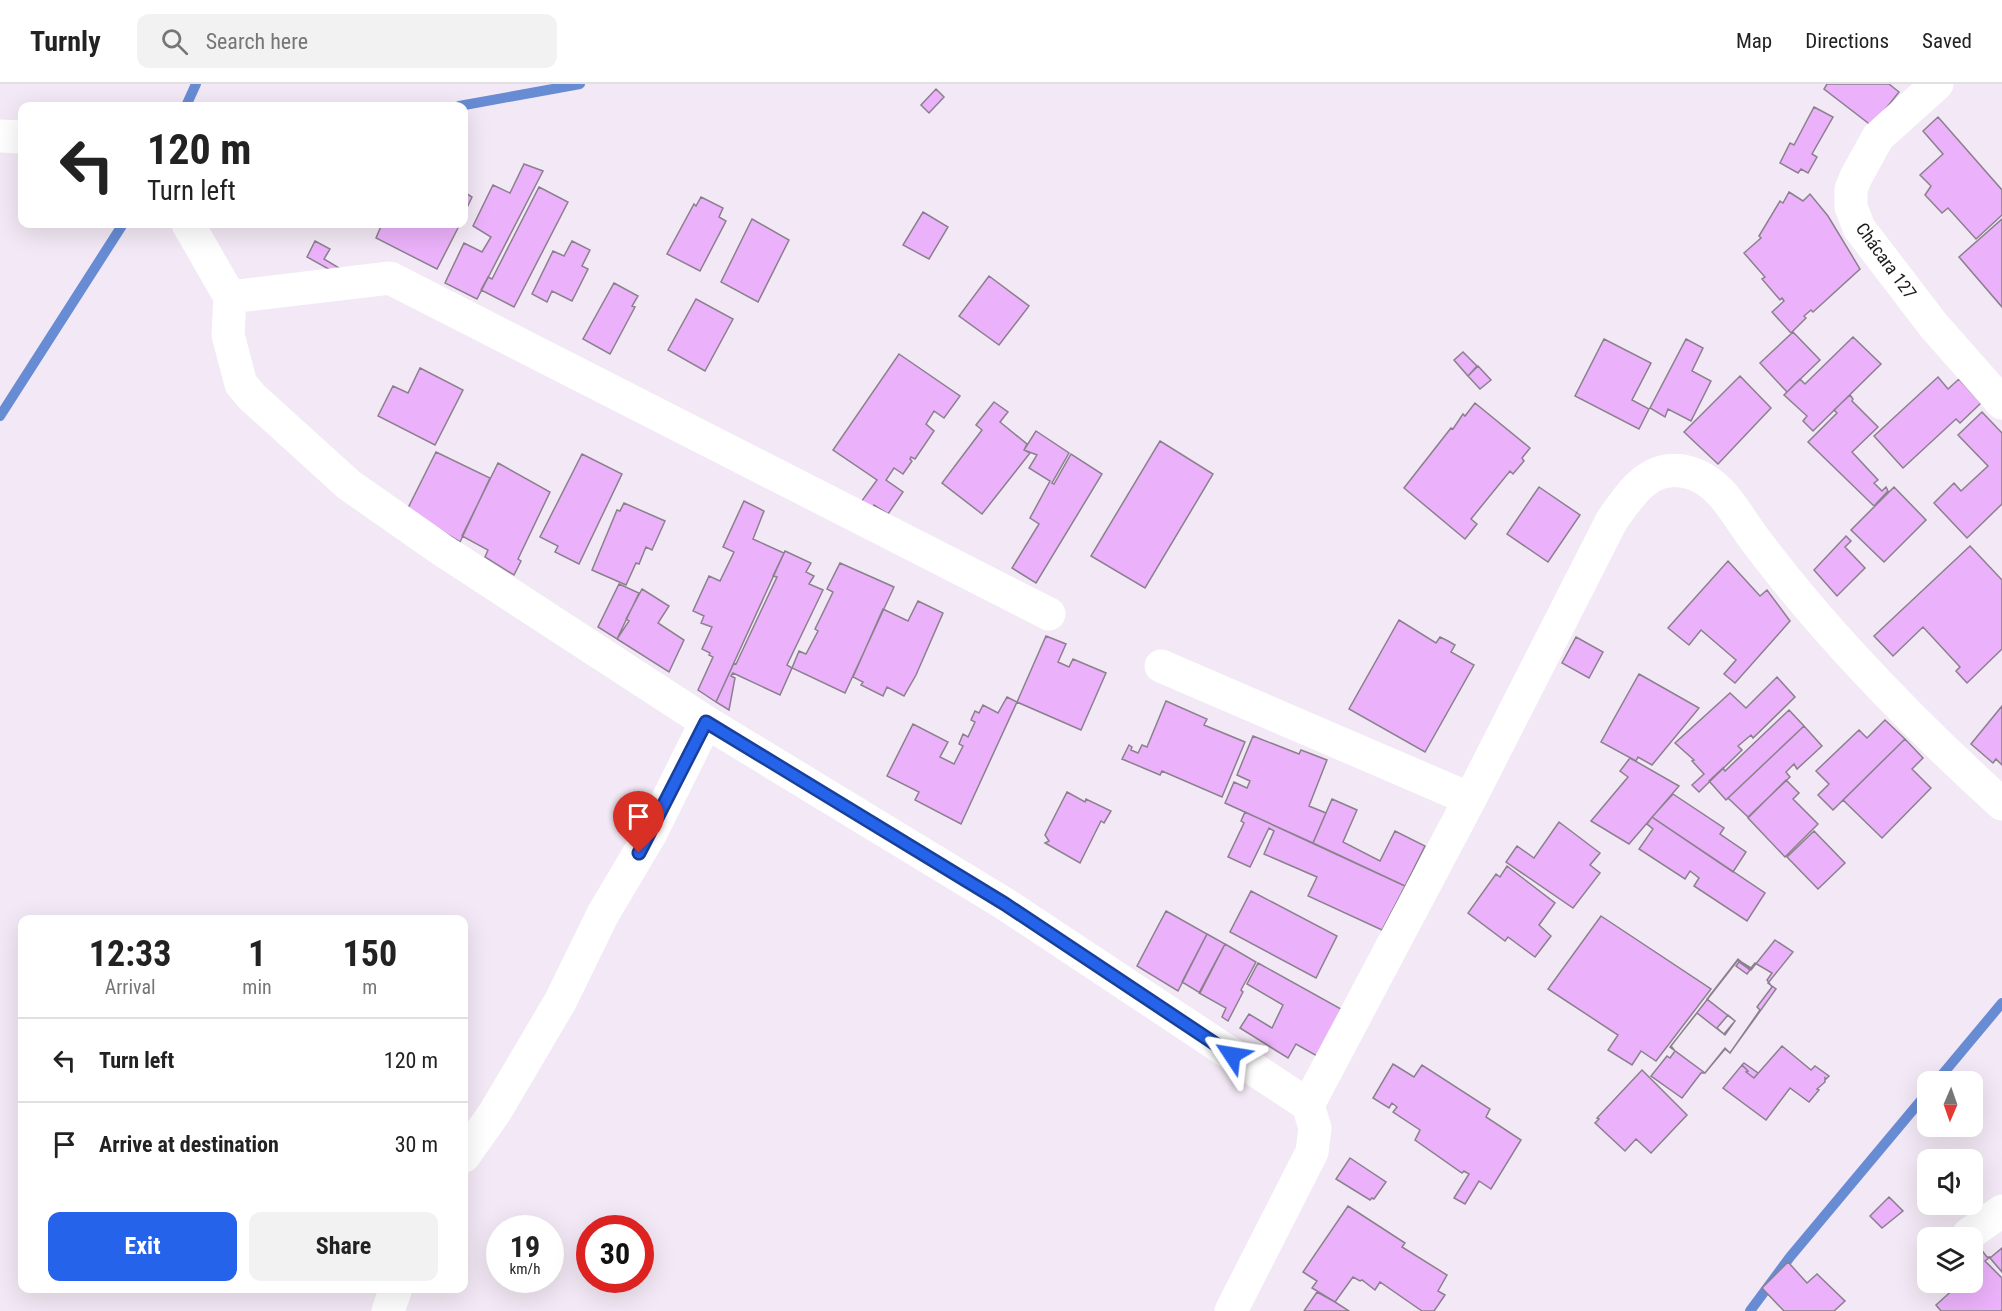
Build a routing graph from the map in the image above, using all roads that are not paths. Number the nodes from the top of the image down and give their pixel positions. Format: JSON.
{"nodes":[{"id":1,"x":1936,"y":84,"type":"edge"},
{"id":2,"x":0,"y":136,"type":"edge"},
{"id":3,"x":18,"y":137,"type":"edge"},
{"id":4,"x":192,"y":228,"type":"edge"},
{"id":5,"x":230,"y":297,"type":"junction"},
{"id":6,"x":2002,"y":403,"type":"edge"},
{"id":7,"x":1049,"y":614,"type":"dead end"},
{"id":8,"x":1161,"y":666,"type":"dead end"},
{"id":9,"x":706,"y":722,"type":"junction"},
{"id":10,"x":1470,"y":799,"type":"junction"},
{"id":11,"x":2002,"y":804,"type":"edge"},
{"id":12,"x":1308,"y":1105,"type":"junction"},
{"id":13,"x":468,"y":1150,"type":"edge"},
{"id":14,"x":2002,"y":1211,"type":"edge"},
{"id":15,"x":1979,"y":1227,"type":"edge"},
{"id":16,"x":394,"y":1293,"type":"edge"},
{"id":17,"x":388,"y":1311,"type":"edge"},
{"id":18,"x":1231,"y":1311,"type":"edge"}],
"edges":[{"from":1,"to":6,"type":"street","name":"Chácara 127"},
{"from":2,"to":3,"type":"street"},
{"from":4,"to":5,"type":"street"},
{"from":5,"to":7,"type":"street"},
{"from":5,"to":9,"type":"street"},
{"from":8,"to":10,"type":"street"},
{"from":9,"to":12,"type":"street"},
{"from":9,"to":13,"type":"street"},
{"from":10,"to":11,"type":"street"},
{"from":10,"to":12,"type":"street"},
{"from":12,"to":18,"type":"street"},
{"from":14,"to":15,"type":"street"},
{"from":16,"to":17,"type":"street"}]}
